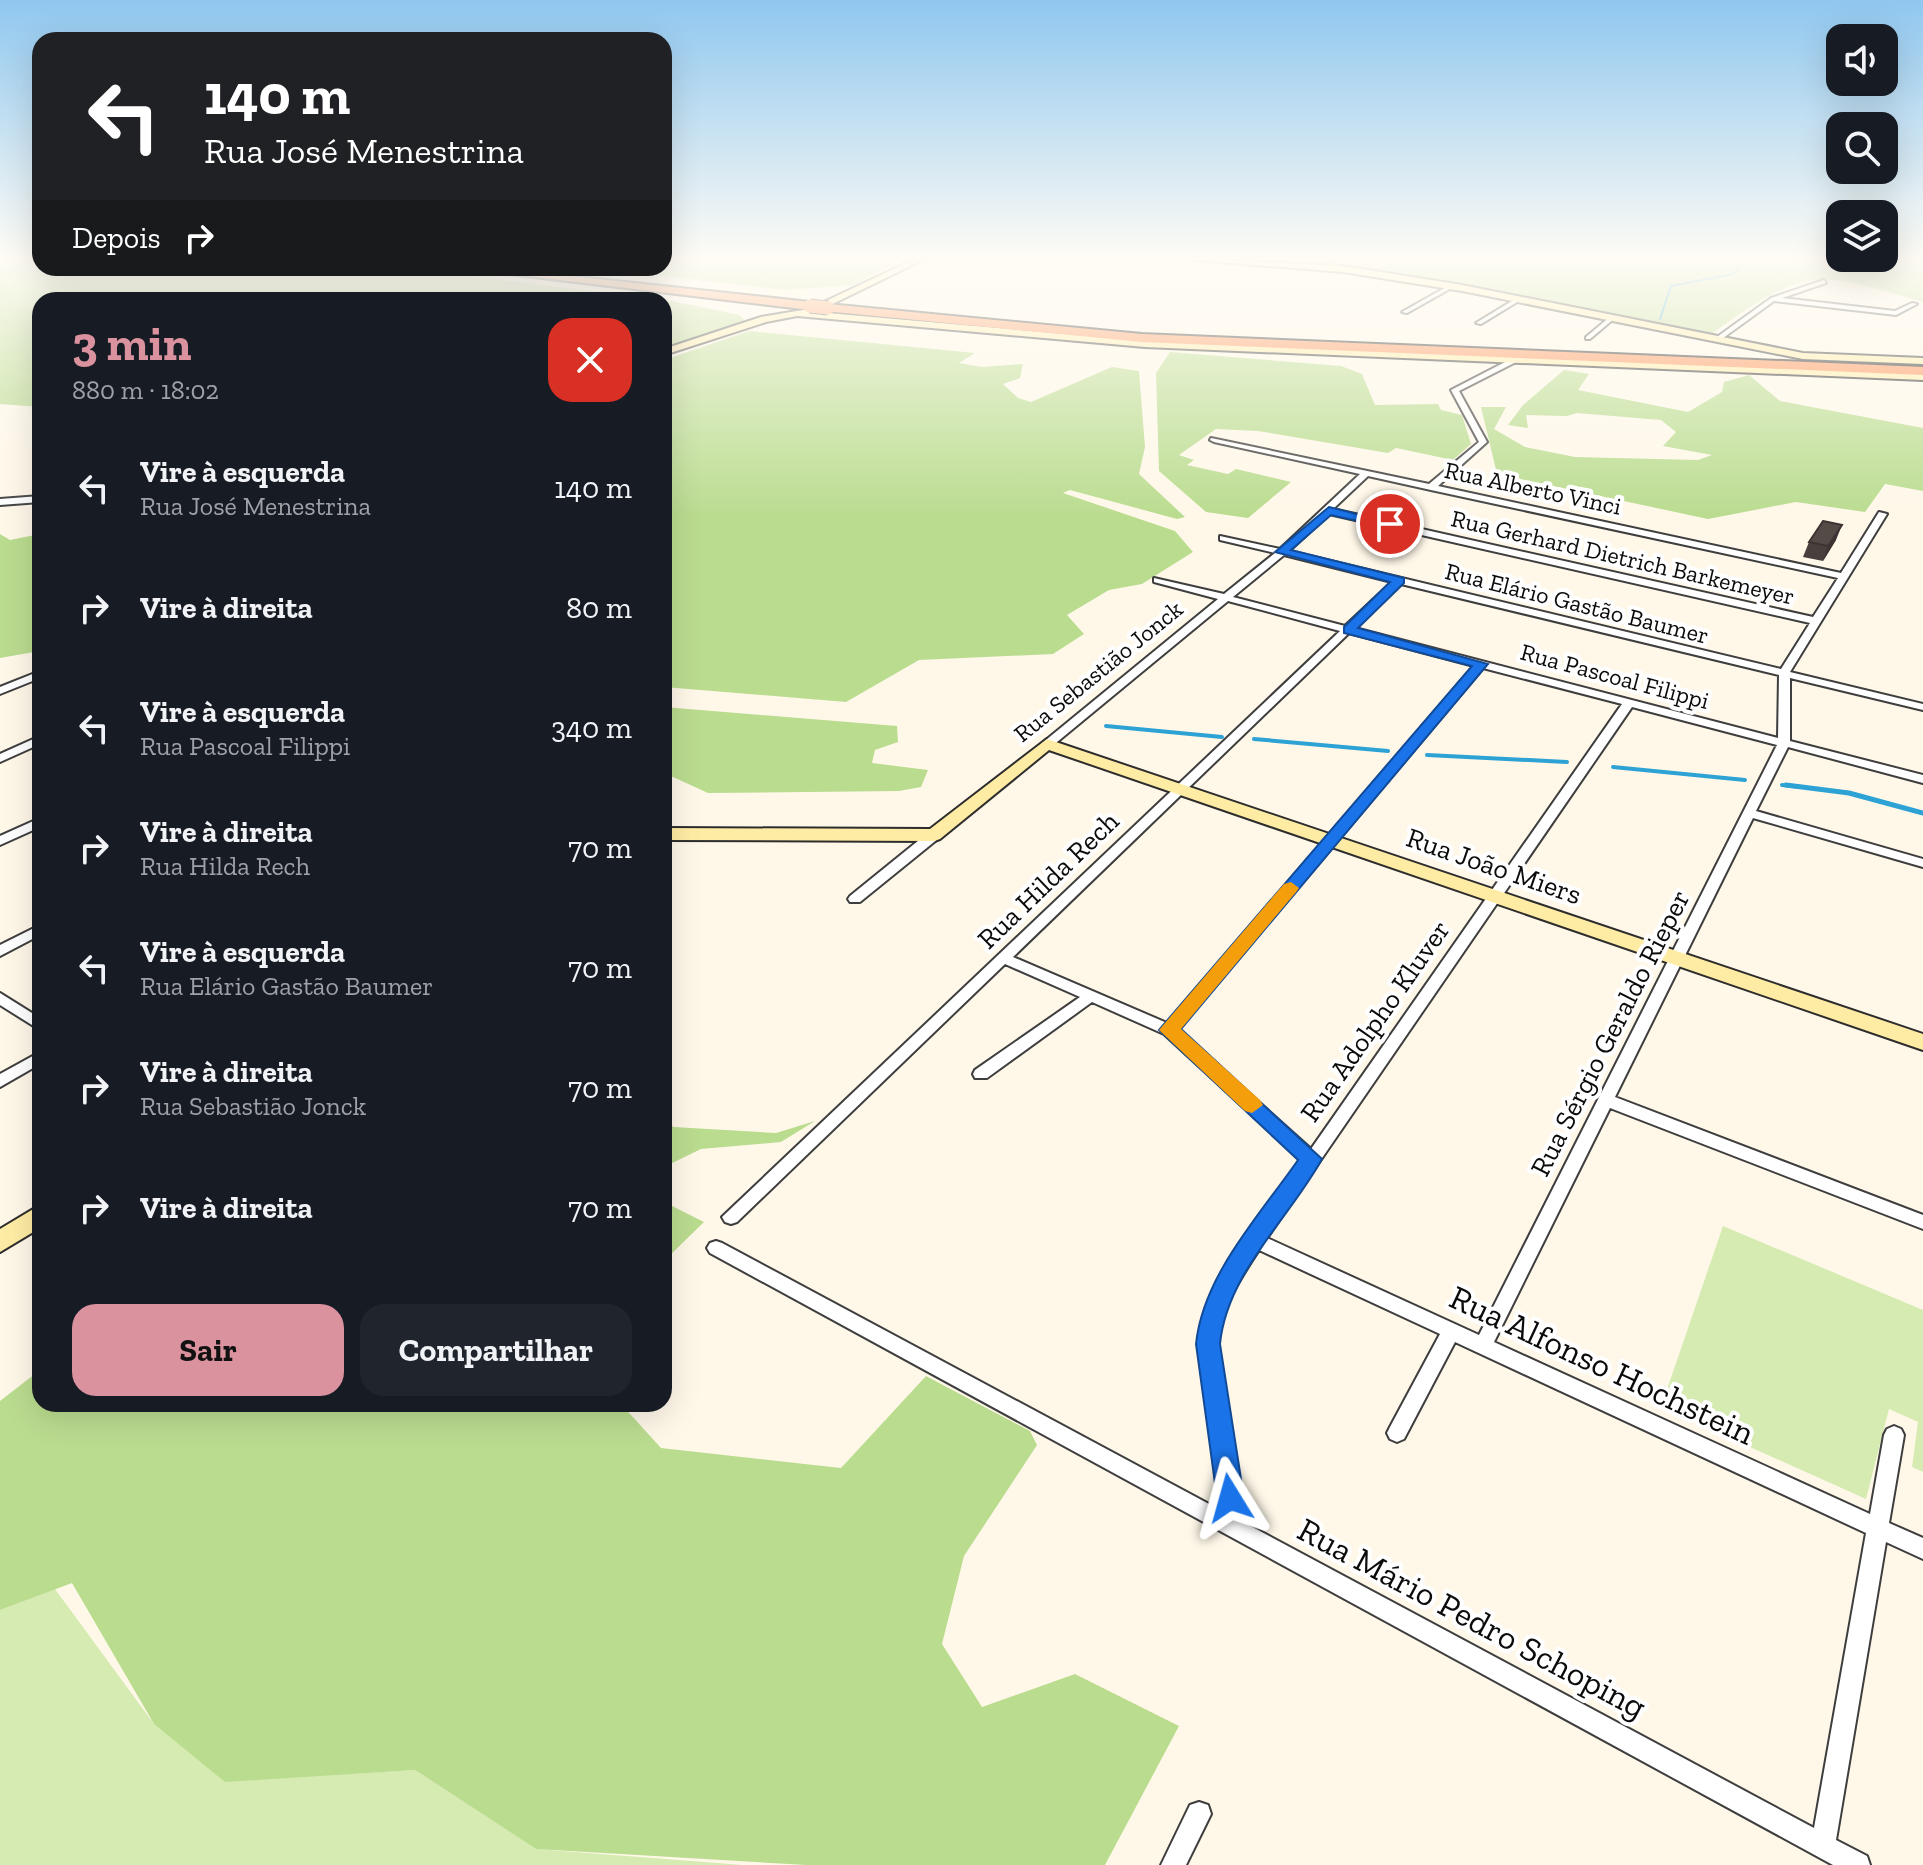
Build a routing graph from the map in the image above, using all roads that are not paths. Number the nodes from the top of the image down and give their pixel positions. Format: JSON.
{"nodes":[{"id":1,"x":1144,"y":343,"type":"edge"},
{"id":2,"x":1293,"y":343,"type":"edge"},
{"id":3,"x":1360,"y":343,"type":"edge"},
{"id":4,"x":1747,"y":343,"type":"edge"},
{"id":5,"x":1658,"y":356,"type":"junction"},
{"id":6,"x":1803,"y":356,"type":"junction"},
{"id":7,"x":1513,"y":360,"type":"junction"},
{"id":8,"x":1923,"y":366,"type":"edge"},
{"id":9,"x":1923,"y":377,"type":"edge"},
{"id":10,"x":1214,"y":440,"type":"dead end"},
{"id":11,"x":1366,"y":473,"type":"junction"},
{"id":12,"x":1431,"y":487,"type":"junction"},
{"id":13,"x":32,"y":500,"type":"edge"},
{"id":14,"x":0,"y":502,"type":"edge"},
{"id":15,"x":1329,"y":511,"type":"junction"},
{"id":16,"x":1882,"y":514,"type":"dead end"},
{"id":17,"x":1223,"y":538,"type":"dead end"},
{"id":18,"x":1282,"y":552,"type":"junction"},
{"id":19,"x":1843,"y":576,"type":"junction"},
{"id":20,"x":1157,"y":580,"type":"dead end"},
{"id":21,"x":1399,"y":580,"type":"junction"},
{"id":22,"x":1225,"y":598,"type":"junction"},
{"id":23,"x":1816,"y":621,"type":"junction"},
{"id":24,"x":1349,"y":630,"type":"junction"},
{"id":25,"x":1481,"y":664,"type":"junction"},
{"id":26,"x":1784,"y":673,"type":"junction"},
{"id":27,"x":32,"y":677,"type":"edge"},
{"id":28,"x":0,"y":691,"type":"edge"},
{"id":29,"x":1629,"y":703,"type":"junction"},
{"id":30,"x":1923,"y":707,"type":"edge"},
{"id":31,"x":1784,"y":743,"type":"junction"},
{"id":32,"x":32,"y":744,"type":"edge"},
{"id":33,"x":1047,"y":744,"type":"junction"},
{"id":34,"x":0,"y":758,"type":"edge"},
{"id":35,"x":1923,"y":779,"type":"edge"},
{"id":36,"x":1181,"y":789,"type":"junction"},
{"id":37,"x":1749,"y":813,"type":"junction"},
{"id":38,"x":32,"y":826,"type":"edge"},
{"id":39,"x":672,"y":834,"type":"edge"},
{"id":40,"x":934,"y":835,"type":"junction"},
{"id":41,"x":1331,"y":840,"type":"junction"},
{"id":42,"x":0,"y":841,"type":"edge"},
{"id":43,"x":1923,"y":863,"type":"edge"},
{"id":44,"x":1494,"y":896,"type":"junction"},
{"id":45,"x":855,"y":899,"type":"dead end"},
{"id":46,"x":32,"y":933,"type":"edge"},
{"id":47,"x":0,"y":951,"type":"edge"},
{"id":48,"x":1003,"y":958,"type":"junction"},
{"id":49,"x":1677,"y":958,"type":"junction"},
{"id":50,"x":1091,"y":996,"type":"junction"},
{"id":51,"x":0,"y":998,"type":"edge"},
{"id":52,"x":32,"y":1020,"type":"edge"},
{"id":53,"x":1169,"y":1030,"type":"junction"},
{"id":54,"x":1923,"y":1042,"type":"edge"},
{"id":55,"x":32,"y":1062,"type":"edge"},
{"id":56,"x":981,"y":1074,"type":"dead end"},
{"id":57,"x":0,"y":1081,"type":"edge"},
{"id":58,"x":1606,"y":1100,"type":"junction"},
{"id":59,"x":1311,"y":1159,"type":"junction"},
{"id":60,"x":731,"y":1217,"type":"dead end"},
{"id":61,"x":32,"y":1220,"type":"edge"},
{"id":62,"x":1923,"y":1222,"type":"edge"},
{"id":63,"x":1254,"y":1240,"type":"junction"},
{"id":64,"x":0,"y":1242,"type":"edge"},
{"id":65,"x":716,"y":1248,"type":"dead end"},
{"id":66,"x":1451,"y":1331,"type":"junction"},
{"id":67,"x":1483,"y":1346,"type":"junction"},
{"id":68,"x":1397,"y":1433,"type":"dead end"},
{"id":69,"x":1894,"y":1435,"type":"dead end"},
{"id":70,"x":1235,"y":1528,"type":"junction"},
{"id":71,"x":1878,"y":1528,"type":"junction"},
{"id":72,"x":1923,"y":1549,"type":"edge"},
{"id":73,"x":1199,"y":1814,"type":"dead end"},
{"id":74,"x":1823,"y":1846,"type":"junction"},
{"id":75,"x":1173,"y":1865,"type":"edge"},
{"id":76,"x":1858,"y":1865,"type":"edge"}],
"edges":[{"from":1,"to":7,"type":"street"},
{"from":2,"to":8,"type":"highway"},
{"from":3,"to":5,"type":"highway"},
{"from":4,"to":6,"type":"street"},
{"from":5,"to":6,"type":"highway"},
{"from":5,"to":8,"type":"highway"},
{"from":6,"to":8,"type":"street"},
{"from":7,"to":9,"type":"street"},
{"from":7,"to":12,"type":"street"},
{"from":10,"to":11,"type":"street","name":"Rua Alberto Vinci"},
{"from":11,"to":12,"type":"street","name":"Rua Alberto Vinci"},
{"from":11,"to":15,"type":"street","name":"Rua Sebastião Jonck"},
{"from":12,"to":19,"type":"street","name":"Rua Alberto Vinci"},
{"from":13,"to":14,"type":"street"},
{"from":15,"to":18,"type":"street","name":"Rua Sebastião Jonck"},
{"from":15,"to":23,"type":"street","name":"Rua Gerhard Dietrich Barkemeyer"},
{"from":16,"to":19,"type":"street"},
{"from":17,"to":18,"type":"street","name":"Rua Elário Gastão Baumer"},
{"from":18,"to":21,"type":"street","name":"Rua Elário Gastão Baumer"},
{"from":18,"to":22,"type":"street","name":"Rua Sebastião Jonck"},
{"from":19,"to":23,"type":"street"},
{"from":20,"to":22,"type":"street","name":"Rua Pascoal Filippi"},
{"from":21,"to":24,"type":"street","name":"Rua Hilda Rech"},
{"from":21,"to":26,"type":"street","name":"Rua Elário Gastão Baumer"},
{"from":22,"to":24,"type":"street","name":"Rua Pascoal Filippi"},
{"from":22,"to":33,"type":"street","name":"Rua Sebastião Jonck"},
{"from":23,"to":26,"type":"street"},
{"from":24,"to":25,"type":"street","name":"Rua Pascoal Filippi"},
{"from":24,"to":36,"type":"street","name":"Rua Hilda Rech"},
{"from":25,"to":29,"type":"street","name":"Rua Pascoal Filippi"},
{"from":25,"to":41,"type":"street"},
{"from":26,"to":30,"type":"street","name":"Rua Elário Gastão Baumer"},
{"from":26,"to":31,"type":"street"},
{"from":27,"to":28,"type":"street"},
{"from":29,"to":31,"type":"street","name":"Rua Pascoal Filippi"},
{"from":29,"to":44,"type":"street","name":"Rua Adolpho Kluver"},
{"from":31,"to":35,"type":"street","name":"Rua Pascoal Filippi"},
{"from":31,"to":37,"type":"street","name":"Rua Sérgio Geraldo Rieper"},
{"from":32,"to":34,"type":"street"},
{"from":33,"to":36,"type":"street","name":"Rua João Miers"},
{"from":33,"to":40,"type":"street","name":"Rua Sebastião Jonck"},
{"from":36,"to":41,"type":"street","name":"Rua João Miers"},
{"from":36,"to":48,"type":"street","name":"Rua Hilda Rech"},
{"from":37,"to":43,"type":"street"},
{"from":37,"to":49,"type":"street","name":"Rua Sérgio Geraldo Rieper"},
{"from":38,"to":42,"type":"street"},
{"from":39,"to":40,"type":"street"},
{"from":40,"to":45,"type":"street","name":"Rua Sebastião Jonck"},
{"from":41,"to":44,"type":"street","name":"Rua João Miers"},
{"from":41,"to":53,"type":"street"},
{"from":44,"to":49,"type":"street","name":"Rua João Miers"},
{"from":44,"to":59,"type":"street","name":"Rua Adolpho Kluver"},
{"from":46,"to":47,"type":"street"},
{"from":48,"to":50,"type":"street"},
{"from":48,"to":60,"type":"street","name":"Rua Hilda Rech"},
{"from":49,"to":54,"type":"street","name":"Rua João Miers"},
{"from":49,"to":58,"type":"street","name":"Rua Sérgio Geraldo Rieper"},
{"from":50,"to":53,"type":"street"},
{"from":50,"to":56,"type":"street"},
{"from":51,"to":52,"type":"street"},
{"from":53,"to":59,"type":"street"},
{"from":55,"to":57,"type":"street"},
{"from":58,"to":62,"type":"street"},
{"from":58,"to":67,"type":"street","name":"Rua Sérgio Geraldo Rieper"},
{"from":59,"to":63,"type":"street","name":"Rua Adolpho Kluver"},
{"from":61,"to":64,"type":"street"},
{"from":63,"to":66,"type":"street","name":"Rua Alfonso Hochstein"},
{"from":63,"to":70,"type":"street","name":"Rua Adolpho Kluver"},
{"from":65,"to":70,"type":"street","name":"Rua Mário Pedro Schoping"},
{"from":66,"to":67,"type":"street","name":"Rua Alfonso Hochstein"},
{"from":66,"to":68,"type":"street"},
{"from":67,"to":71,"type":"street","name":"Rua Alfonso Hochstein"},
{"from":69,"to":71,"type":"street"},
{"from":70,"to":74,"type":"street","name":"Rua Mário Pedro Schoping"},
{"from":71,"to":72,"type":"street","name":"Rua Alfonso Hochstein"},
{"from":71,"to":74,"type":"street"},
{"from":73,"to":75,"type":"street"},
{"from":74,"to":76,"type":"street","name":"Rua Mário Pedro Schoping"}]}
